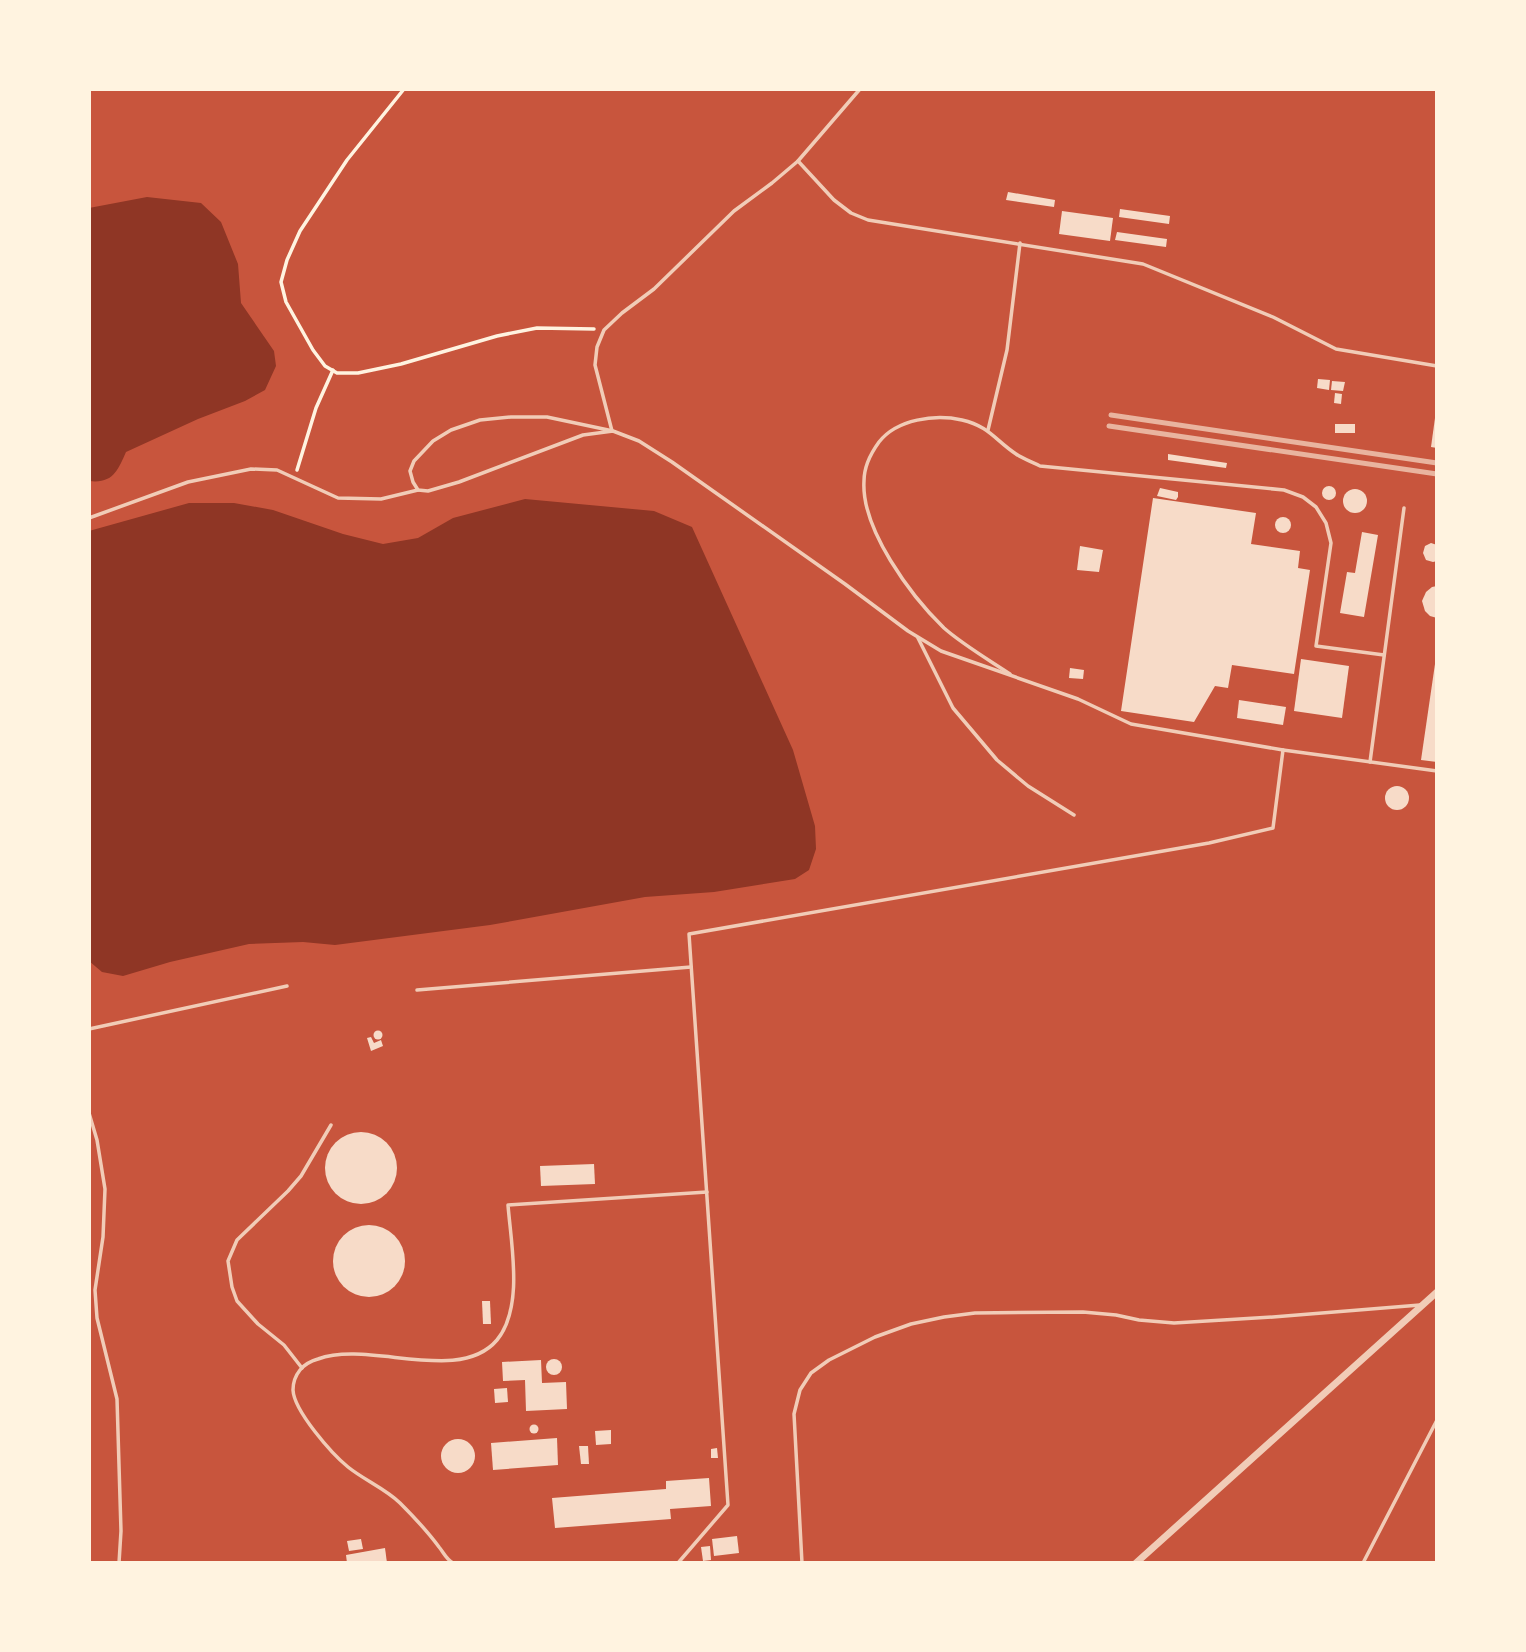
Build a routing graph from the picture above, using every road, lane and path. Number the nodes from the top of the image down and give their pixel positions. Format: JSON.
{"nodes":[{"id":1,"x":404,"y":89,"type":"edge"},
{"id":2,"x":860,"y":89,"type":"edge"},
{"id":3,"x":798,"y":161,"type":"junction"},
{"id":4,"x":1020,"y":243,"type":"junction"},
{"id":5,"x":604,"y":330,"type":"junction"},
{"id":6,"x":1437,"y":366,"type":"edge"},
{"id":7,"x":332,"y":370,"type":"junction"},
{"id":8,"x":988,"y":430,"type":"junction"},
{"id":9,"x":612,"y":431,"type":"junction"},
{"id":10,"x":295,"y":478,"type":"junction"},
{"id":11,"x":418,"y":490,"type":"junction"},
{"id":12,"x":1404,"y":508,"type":"dead end"},
{"id":13,"x":89,"y":518,"type":"edge"},
{"id":14,"x":917,"y":637,"type":"junction"},
{"id":15,"x":1384,"y":655,"type":"junction"},
{"id":16,"x":1016,"y":678,"type":"junction"},
{"id":17,"x":1283,"y":750,"type":"junction"},
{"id":18,"x":1370,"y":762,"type":"junction"},
{"id":19,"x":1437,"y":771,"type":"edge"},
{"id":20,"x":1074,"y":815,"type":"dead end"},
{"id":21,"x":691,"y":967,"type":"junction"},
{"id":22,"x":287,"y":986,"type":"dead end"},
{"id":23,"x":417,"y":990,"type":"dead end"},
{"id":24,"x":89,"y":1029,"type":"edge"},
{"id":25,"x":89,"y":1113,"type":"edge"},
{"id":26,"x":331,"y":1125,"type":"dead end"},
{"id":27,"x":707,"y":1192,"type":"junction"},
{"id":28,"x":1437,"y":1292,"type":"edge"},
{"id":29,"x":1422,"y":1305,"type":"junction"},
{"id":30,"x":302,"y":1368,"type":"junction"},
{"id":31,"x":1437,"y":1420,"type":"edge"},
{"id":32,"x":119,"y":1563,"type":"edge"},
{"id":33,"x":453,"y":1563,"type":"edge"},
{"id":34,"x":678,"y":1563,"type":"edge"},
{"id":35,"x":802,"y":1563,"type":"edge"},
{"id":36,"x":1136,"y":1563,"type":"edge"},
{"id":37,"x":1363,"y":1563,"type":"edge"}],
"edges":[{"from":1,"to":7,"type":"path"},
{"from":2,"to":3,"type":"lane"},
{"from":3,"to":4,"type":"lane"},
{"from":3,"to":5,"type":"lane"},
{"from":4,"to":6,"type":"lane"},
{"from":4,"to":8,"type":"lane"},
{"from":5,"to":7,"type":"path"},
{"from":5,"to":9,"type":"lane"},
{"from":7,"to":10,"type":"path"},
{"from":8,"to":15,"type":"lane"},
{"from":8,"to":16,"type":"lane"},
{"from":9,"to":11,"type":"lane"},
{"from":9,"to":11,"type":"lane"},
{"from":9,"to":14,"type":"lane"},
{"from":10,"to":11,"type":"lane"},
{"from":10,"to":13,"type":"lane"},
{"from":12,"to":15,"type":"lane"},
{"from":14,"to":16,"type":"lane"},
{"from":14,"to":20,"type":"lane"},
{"from":15,"to":18,"type":"lane"},
{"from":16,"to":17,"type":"lane"},
{"from":17,"to":18,"type":"lane"},
{"from":17,"to":21,"type":"lane"},
{"from":18,"to":19,"type":"lane"},
{"from":21,"to":23,"type":"lane"},
{"from":21,"to":27,"type":"lane"},
{"from":22,"to":24,"type":"lane"},
{"from":25,"to":32,"type":"lane"},
{"from":26,"to":30,"type":"lane"},
{"from":27,"to":30,"type":"lane"},
{"from":27,"to":34,"type":"lane"},
{"from":28,"to":29,"type":"street"},
{"from":29,"to":35,"type":"lane"},
{"from":29,"to":36,"type":"street"},
{"from":30,"to":33,"type":"lane"},
{"from":31,"to":37,"type":"lane"}]}
